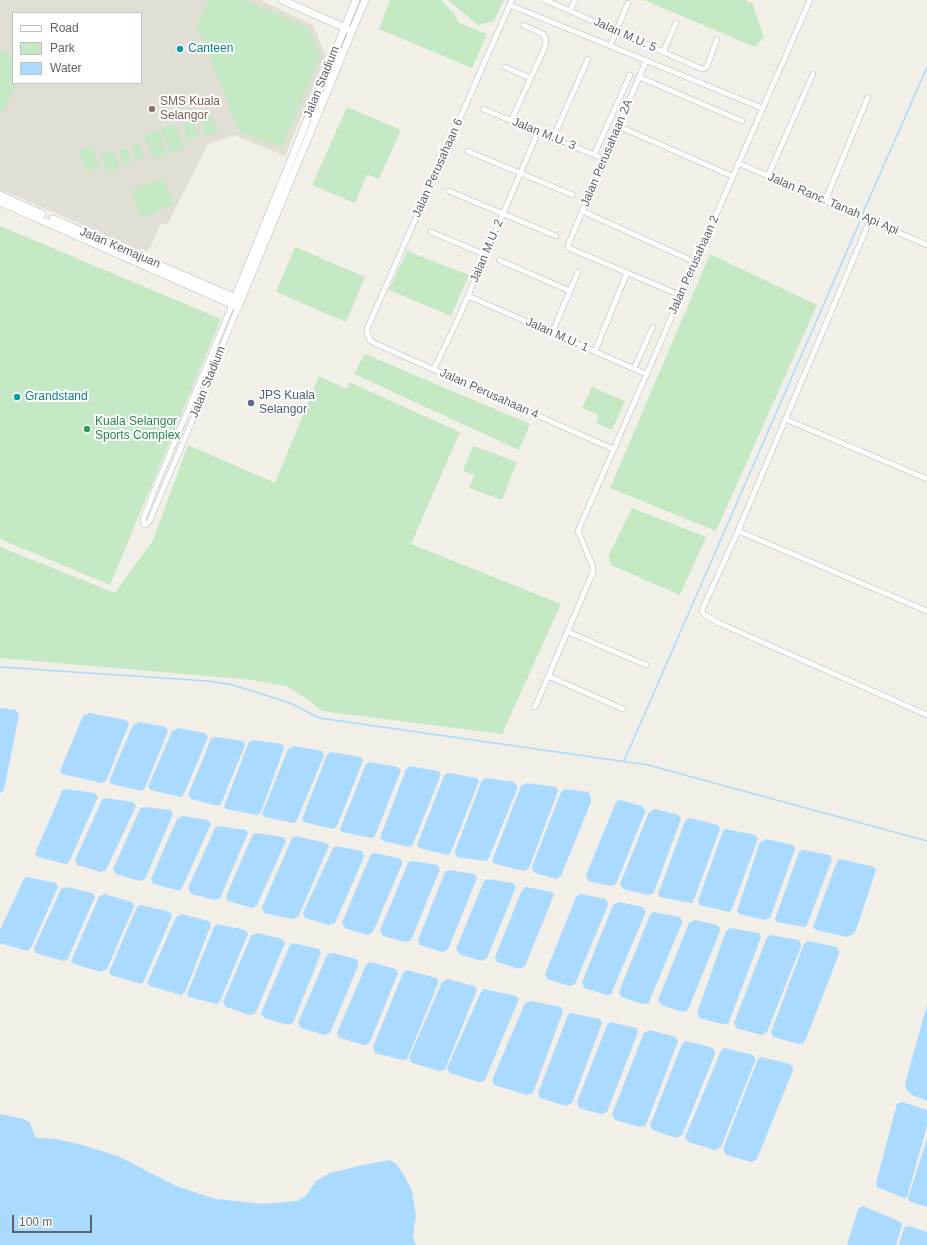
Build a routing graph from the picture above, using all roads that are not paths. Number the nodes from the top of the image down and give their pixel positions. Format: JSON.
{"nodes":[{"id":1,"x":282,"y":0,"type":"edge"},
{"id":2,"x":356,"y":0,"type":"edge"},
{"id":3,"x":364,"y":0,"type":"edge"},
{"id":4,"x":545,"y":0,"type":"edge"},
{"id":5,"x":575,"y":0,"type":"edge"},
{"id":6,"x":810,"y":0,"type":"edge"},
{"id":7,"x":511,"y":3,"type":"edge"},
{"id":8,"x":628,"y":3,"type":"dead end"},
{"id":9,"x":570,"y":11,"type":"junction"},
{"id":10,"x":676,"y":23,"type":"dead end"},
{"id":11,"x":523,"y":25,"type":"dead end"},
{"id":12,"x":344,"y":28,"type":"junction"},
{"id":13,"x":352,"y":31,"type":"junction"},
{"id":14,"x":616,"y":32,"type":"junction"},
{"id":15,"x":717,"y":39,"type":"dead end"},
{"id":16,"x":610,"y":46,"type":"junction"},
{"id":17,"x":663,"y":52,"type":"junction"},
{"id":18,"x":588,"y":59,"type":"dead end"},
{"id":19,"x":646,"y":61,"type":"junction"},
{"id":20,"x":505,"y":67,"type":"dead end"},
{"id":21,"x":813,"y":74,"type":"dead end"},
{"id":22,"x":630,"y":75,"type":"dead end"},
{"id":23,"x":639,"y":77,"type":"junction"},
{"id":24,"x":530,"y":78,"type":"junction"},
{"id":25,"x":868,"y":98,"type":"dead end"},
{"id":26,"x":762,"y":108,"type":"junction"},
{"id":27,"x":483,"y":109,"type":"dead end"},
{"id":28,"x":511,"y":121,"type":"junction"},
{"id":29,"x":742,"y":121,"type":"dead end"},
{"id":30,"x":618,"y":126,"type":"junction"},
{"id":31,"x":538,"y":132,"type":"junction"},
{"id":32,"x":553,"y":138,"type":"junction"},
{"id":33,"x":467,"y":150,"type":"dead end"},
{"id":34,"x":594,"y":155,"type":"junction"},
{"id":35,"x":604,"y":159,"type":"junction"},
{"id":36,"x":738,"y":163,"type":"junction"},
{"id":37,"x":520,"y":173,"type":"junction"},
{"id":38,"x":732,"y":176,"type":"junction"},
{"id":39,"x":768,"y":176,"type":"junction"},
{"id":40,"x":449,"y":191,"type":"dead end"},
{"id":41,"x":0,"y":195,"type":"edge"},
{"id":42,"x":573,"y":195,"type":"dead end"},
{"id":43,"x":825,"y":200,"type":"junction"},
{"id":44,"x":0,"y":202,"type":"edge"},
{"id":45,"x":582,"y":211,"type":"junction"},
{"id":46,"x":503,"y":214,"type":"junction"},
{"id":47,"x":868,"y":219,"type":"junction"},
{"id":48,"x":431,"y":232,"type":"dead end"},
{"id":49,"x":556,"y":236,"type":"dead end"},
{"id":50,"x":927,"y":245,"type":"edge"},
{"id":51,"x":486,"y":255,"type":"junction"},
{"id":52,"x":499,"y":260,"type":"dead end"},
{"id":53,"x":695,"y":262,"type":"junction"},
{"id":54,"x":578,"y":272,"type":"dead end"},
{"id":55,"x":627,"y":273,"type":"junction"},
{"id":56,"x":570,"y":291,"type":"junction"},
{"id":57,"x":680,"y":295,"type":"junction"},
{"id":58,"x":468,"y":296,"type":"junction"},
{"id":59,"x":237,"y":303,"type":"junction"},
{"id":60,"x":653,"y":327,"type":"dead end"},
{"id":61,"x":552,"y":333,"type":"junction"},
{"id":62,"x":368,"y":336,"type":"joint"},
{"id":63,"x":595,"y":351,"type":"junction"},
{"id":64,"x":634,"y":368,"type":"junction"},
{"id":65,"x":434,"y":369,"type":"junction"},
{"id":66,"x":646,"y":374,"type":"junction"},
{"id":67,"x":785,"y":419,"type":"junction"},
{"id":68,"x":614,"y":449,"type":"junction"},
{"id":69,"x":927,"y":479,"type":"edge"},
{"id":70,"x":738,"y":531,"type":"junction"},
{"id":71,"x":927,"y":611,"type":"edge"},
{"id":72,"x":568,"y":632,"type":"junction"},
{"id":73,"x":646,"y":665,"type":"dead end"},
{"id":74,"x":548,"y":676,"type":"junction"},
{"id":75,"x":535,"y":708,"type":"dead end"},
{"id":76,"x":623,"y":710,"type":"dead end"},
{"id":77,"x":927,"y":715,"type":"edge"}],
"edges":[{"from":1,"to":12,"type":"street"},
{"from":2,"to":12,"type":"street","name":"Jalan Stadium"},
{"from":3,"to":13,"type":"street","name":"Jalan Stadium"},
{"from":4,"to":9,"type":"street","name":"Jalan M.U. 5"},
{"from":5,"to":9,"type":"street"},
{"from":6,"to":26,"type":"street","name":"Jalan Perusahaan 2"},
{"from":7,"to":16,"type":"street"},
{"from":7,"to":62,"type":"street","name":"Jalan Perusahaan 6"},
{"from":8,"to":14,"type":"street"},
{"from":9,"to":14,"type":"street","name":"Jalan M.U. 5"},
{"from":10,"to":17,"type":"street"},
{"from":11,"to":24,"type":"street"},
{"from":12,"to":13,"type":"street"},
{"from":12,"to":59,"type":"street","name":"Jalan Stadium"},
{"from":13,"to":59,"type":"street","name":"Jalan Stadium"},
{"from":14,"to":16,"type":"street"},
{"from":14,"to":17,"type":"street","name":"Jalan M.U. 5"},
{"from":15,"to":17,"type":"street","name":"Jalan M.U. 5"},
{"from":16,"to":19,"type":"street"},
{"from":18,"to":32,"type":"street"},
{"from":19,"to":23,"type":"street","name":"Jalan Perusahaan 2A"},
{"from":19,"to":26,"type":"street"},
{"from":20,"to":24,"type":"street"},
{"from":21,"to":39,"type":"street"},
{"from":22,"to":34,"type":"street"},
{"from":23,"to":29,"type":"street"},
{"from":23,"to":30,"type":"street","name":"Jalan Perusahaan 2A"},
{"from":24,"to":28,"type":"street"},
{"from":25,"to":43,"type":"street"},
{"from":26,"to":36,"type":"street","name":"Jalan Perusahaan 2"},
{"from":27,"to":28,"type":"street","name":"Jalan M.U. 3"},
{"from":28,"to":31,"type":"street","name":"Jalan M.U. 3"},
{"from":30,"to":35,"type":"street","name":"Jalan Perusahaan 2A"},
{"from":30,"to":38,"type":"street"},
{"from":31,"to":32,"type":"street","name":"Jalan M.U. 3"},
{"from":31,"to":37,"type":"street","name":"Jalan M.U. 2"},
{"from":32,"to":34,"type":"street","name":"Jalan M.U. 3"},
{"from":33,"to":37,"type":"street"},
{"from":34,"to":35,"type":"street","name":"Jalan M.U. 3"},
{"from":35,"to":45,"type":"street","name":"Jalan Perusahaan 2A"},
{"from":36,"to":38,"type":"street","name":"Jalan Perusahaan 2"},
{"from":36,"to":39,"type":"street","name":"Jalan Ranc. Tanah Api Api"},
{"from":37,"to":42,"type":"street"},
{"from":37,"to":46,"type":"street","name":"Jalan M.U. 2"},
{"from":38,"to":53,"type":"street","name":"Jalan Perusahaan 2"},
{"from":39,"to":43,"type":"street","name":"Jalan Ranc. Tanah Api Api"},
{"from":40,"to":46,"type":"street"},
{"from":41,"to":59,"type":"street","name":"Jalan Kemajuan"},
{"from":43,"to":47,"type":"street","name":"Jalan Ranc. Tanah Api Api"},
{"from":44,"to":59,"type":"street","name":"Jalan Kemajuan"},
{"from":45,"to":53,"type":"street"},
{"from":45,"to":55,"type":"street","name":"Jalan Perusahaan 2A"},
{"from":46,"to":49,"type":"street"},
{"from":46,"to":51,"type":"street","name":"Jalan M.U. 2"},
{"from":47,"to":50,"type":"street","name":"Jalan Ranc. Tanah Api Api"},
{"from":47,"to":67,"type":"street"},
{"from":48,"to":51,"type":"street"},
{"from":51,"to":58,"type":"street","name":"Jalan M.U. 2"},
{"from":52,"to":56,"type":"street"},
{"from":53,"to":57,"type":"street","name":"Jalan Perusahaan 2"},
{"from":54,"to":56,"type":"street"},
{"from":55,"to":57,"type":"street"},
{"from":55,"to":63,"type":"street"},
{"from":56,"to":61,"type":"street"},
{"from":57,"to":66,"type":"street","name":"Jalan Perusahaan 2"},
{"from":58,"to":61,"type":"street","name":"Jalan M.U. 1"},
{"from":58,"to":65,"type":"street","name":"Jalan M.U. 2"},
{"from":59,"to":59,"type":"street","name":"Jalan Stadium"},
{"from":60,"to":64,"type":"street"},
{"from":61,"to":63,"type":"street","name":"Jalan M.U. 1"},
{"from":62,"to":65,"type":"street","name":"Jalan Perusahaan 4"},
{"from":63,"to":64,"type":"street","name":"Jalan M.U. 1"},
{"from":64,"to":66,"type":"street","name":"Jalan M.U. 1"},
{"from":65,"to":68,"type":"street","name":"Jalan Perusahaan 4"},
{"from":66,"to":68,"type":"street","name":"Jalan Perusahaan 2"},
{"from":67,"to":69,"type":"street"},
{"from":67,"to":70,"type":"street"},
{"from":68,"to":72,"type":"street","name":"Jalan Perusahaan 2"},
{"from":70,"to":71,"type":"street"},
{"from":70,"to":77,"type":"street"},
{"from":72,"to":73,"type":"street"},
{"from":72,"to":74,"type":"street"},
{"from":74,"to":75,"type":"street"},
{"from":74,"to":76,"type":"street"}]}
